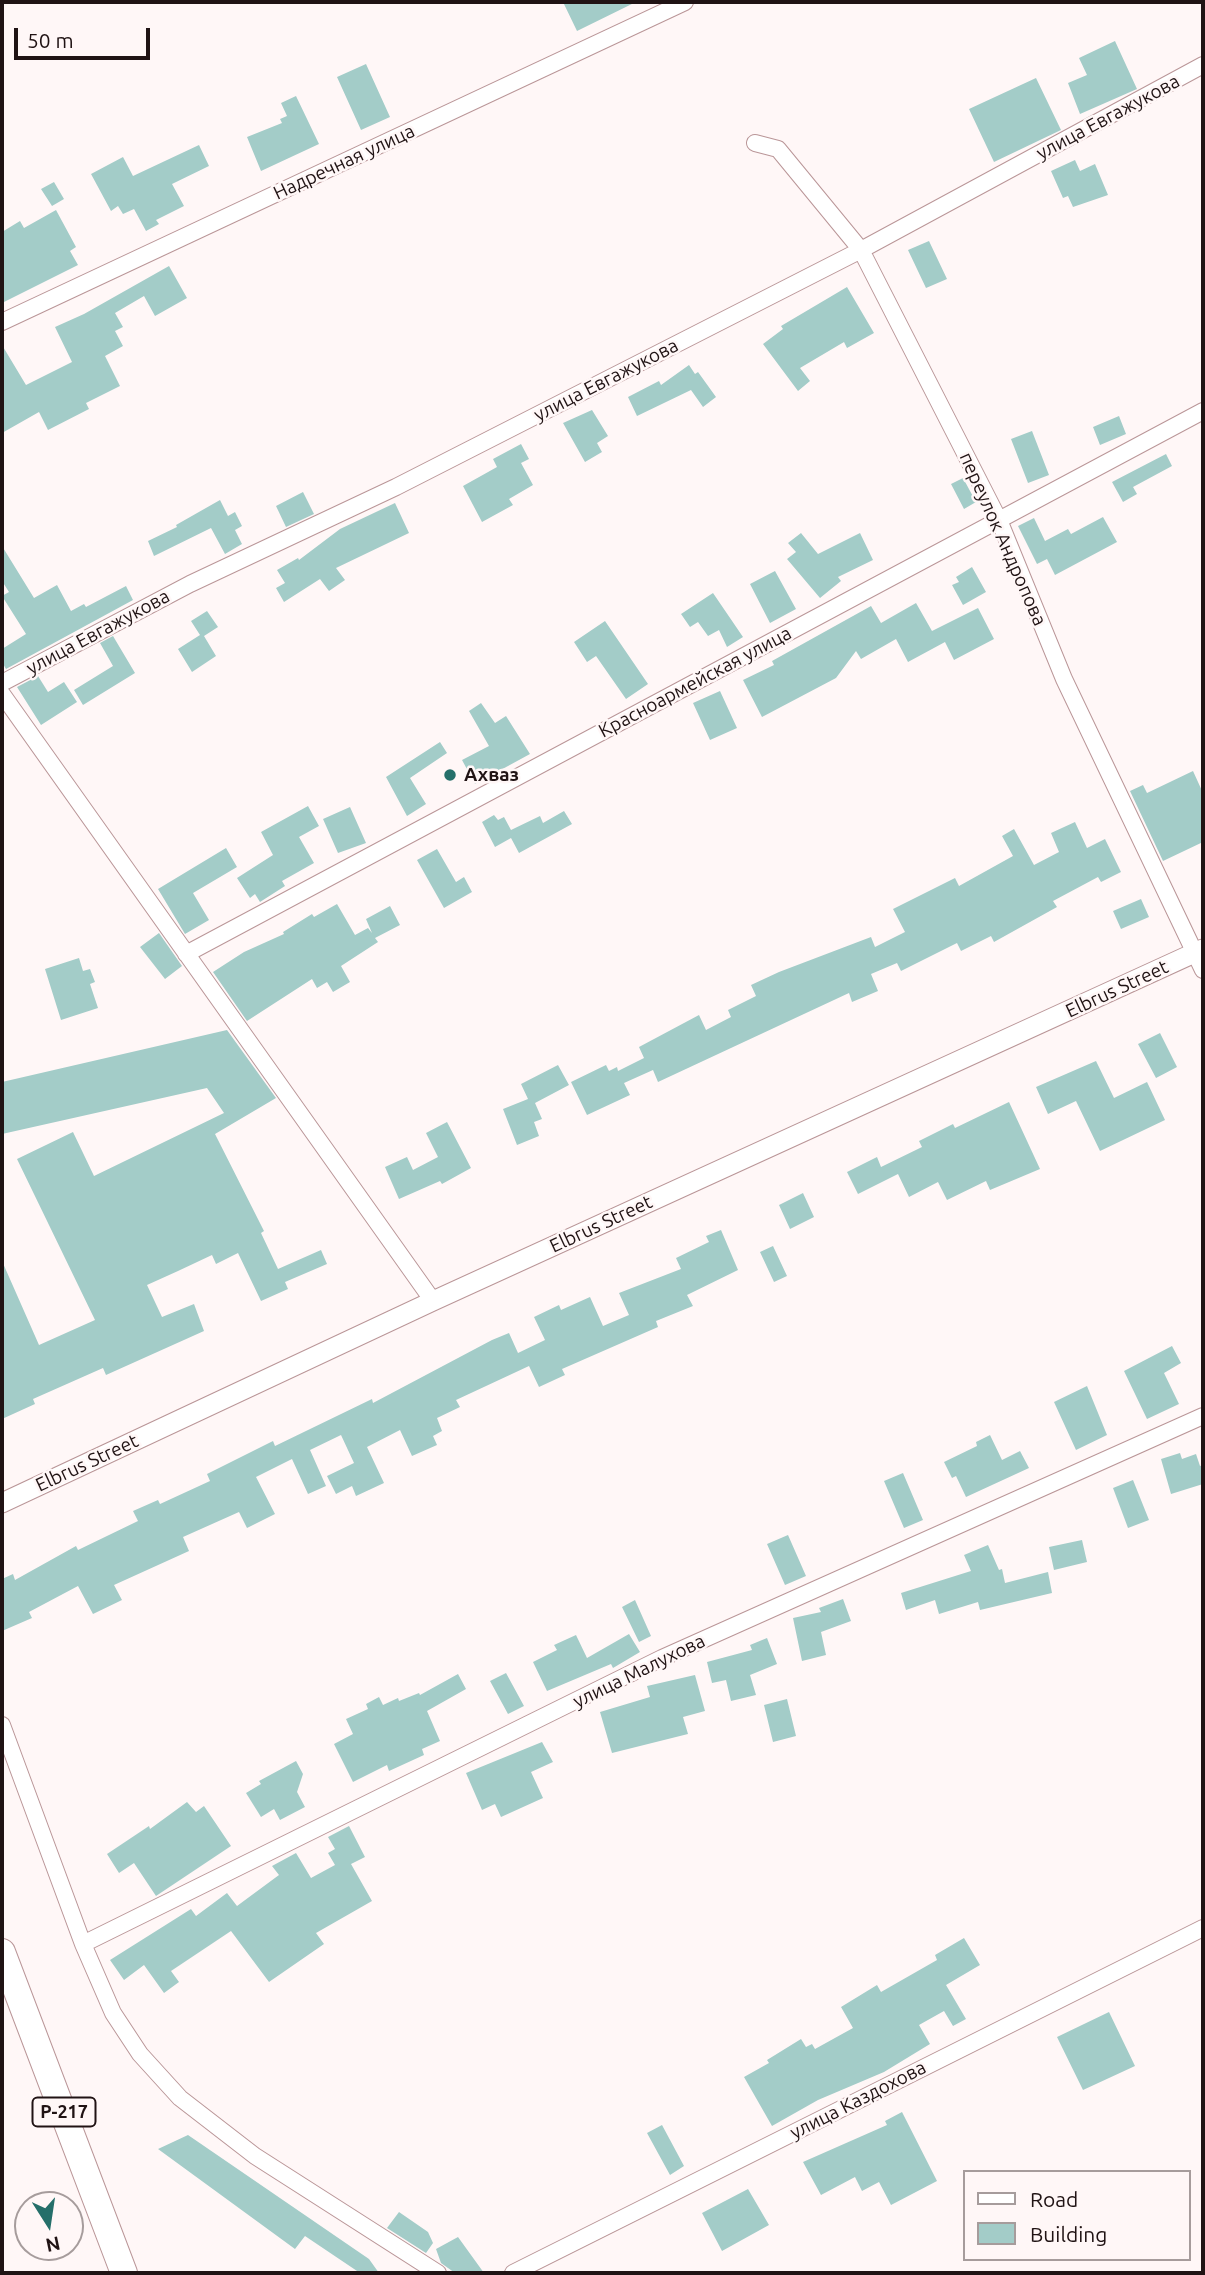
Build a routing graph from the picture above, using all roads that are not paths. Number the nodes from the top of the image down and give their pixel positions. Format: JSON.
{"nodes":[{"id":1,"x":685,"y":2,"type":"edge"},
{"id":2,"x":1203,"y":65,"type":"edge"},
{"id":3,"x":755,"y":143,"type":"dead end"},
{"id":4,"x":861,"y":250,"type":"junction"},
{"id":5,"x":2,"y":321,"type":"edge"},
{"id":6,"x":1203,"y":411,"type":"edge"},
{"id":7,"x":999,"y":520,"type":"junction"},
{"id":8,"x":2,"y":682,"type":"edge"},
{"id":9,"x":2,"y":694,"type":"edge"},
{"id":10,"x":186,"y":954,"type":"junction"},
{"id":11,"x":1200,"y":958,"type":"edge"},
{"id":12,"x":433,"y":1301,"type":"junction"},
{"id":13,"x":1203,"y":1416,"type":"edge"},
{"id":14,"x":2,"y":1503,"type":"edge"},
{"id":15,"x":2,"y":1725,"type":"edge"},
{"id":16,"x":1203,"y":1928,"type":"edge"},
{"id":17,"x":83,"y":1944,"type":"junction"},
{"id":18,"x":2,"y":1952,"type":"edge"},
{"id":19,"x":124,"y":2273,"type":"edge"},
{"id":20,"x":438,"y":2273,"type":"edge"},
{"id":21,"x":513,"y":2273,"type":"edge"}],
"edges":[{"from":1,"to":5,"type":"street","name":"Надречная улица"},
{"from":2,"to":4,"type":"street","name":"улица Евгажукова"},
{"from":3,"to":4,"type":"street","name":"переулок Андропова"},
{"from":4,"to":7,"type":"street","name":"переулок Андропова"},
{"from":4,"to":8,"type":"street","name":"улица Евгажукова"},
{"from":6,"to":7,"type":"street","name":"Красноармейская улица"},
{"from":7,"to":10,"type":"street","name":"Красноармейская улица"},
{"from":7,"to":11,"type":"street","name":"переулок Андропова"},
{"from":9,"to":10,"type":"street"},
{"from":10,"to":12,"type":"street"},
{"from":11,"to":12,"type":"street","name":"Elbrus Street"},
{"from":12,"to":14,"type":"street","name":"Elbrus Street"},
{"from":13,"to":17,"type":"street","name":"улица Малухова"},
{"from":15,"to":17,"type":"street"},
{"from":16,"to":21,"type":"street","name":"улица Каздохова"},
{"from":17,"to":20,"type":"street"},
{"from":18,"to":19,"type":"highway","number":"Р-217"}]}
